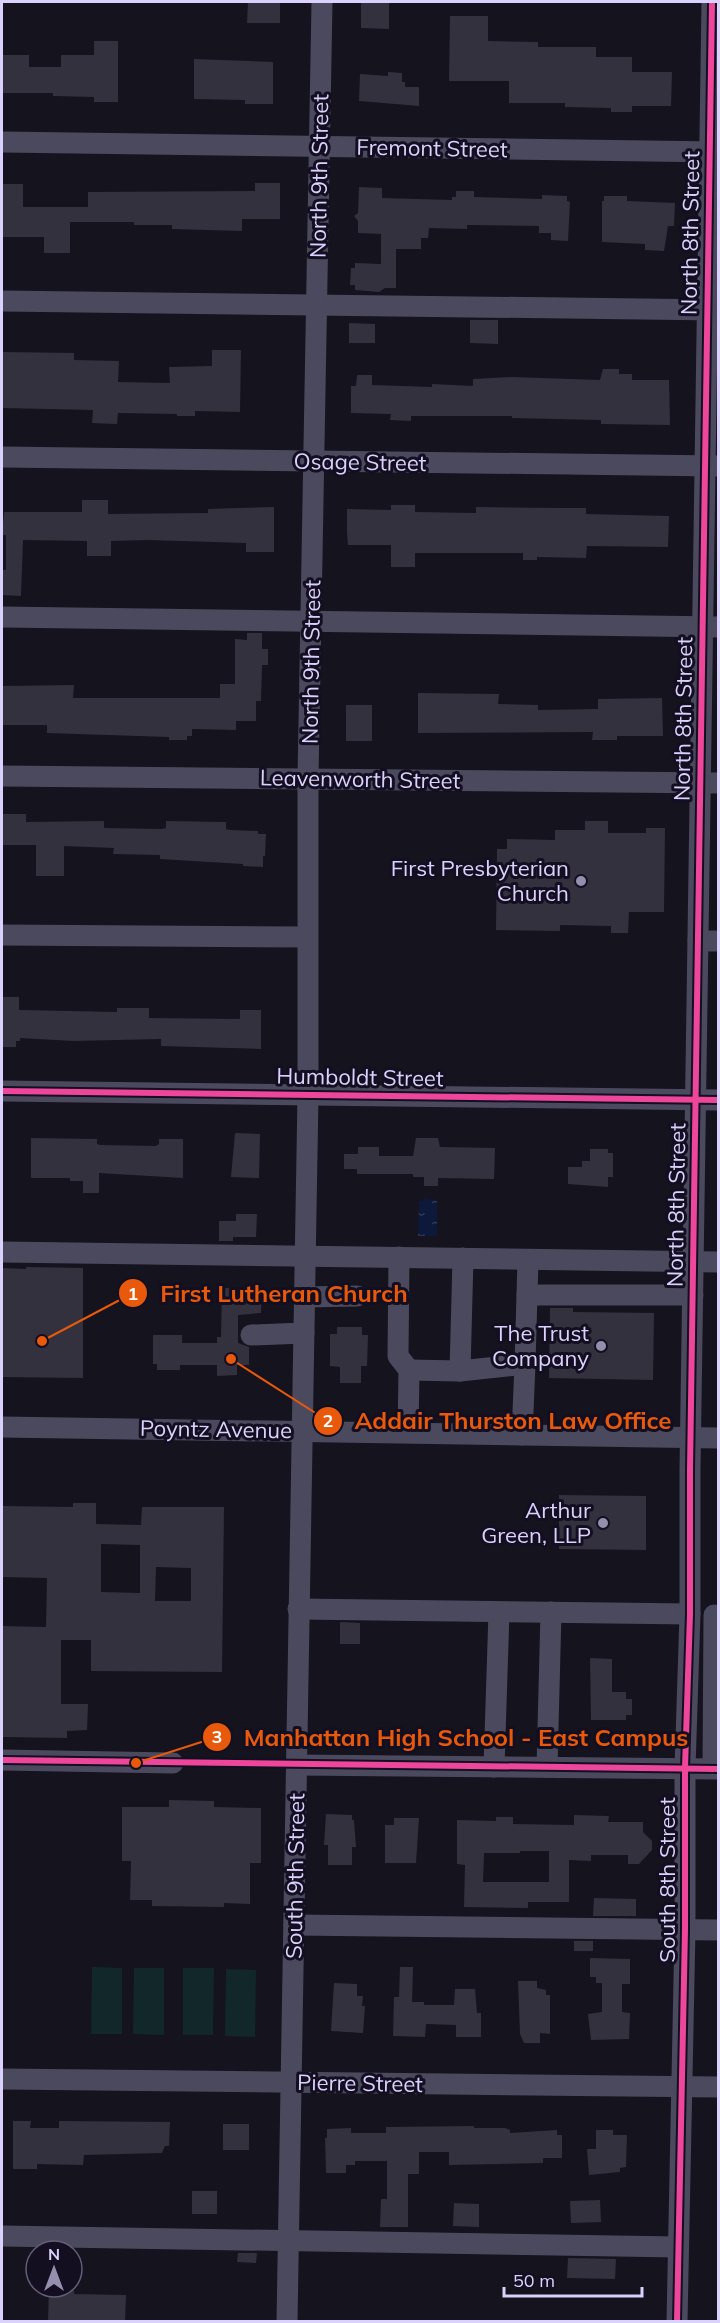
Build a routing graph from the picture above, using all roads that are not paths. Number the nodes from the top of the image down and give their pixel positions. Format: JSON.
{"nodes":[{"id":1,"x":322,"y":2,"type":"edge"},
{"id":2,"x":712,"y":2,"type":"edge"},
{"id":3,"x":2,"y":142,"type":"edge"},
{"id":4,"x":320,"y":147,"type":"junction"},
{"id":5,"x":714,"y":152,"type":"edge"},
{"id":6,"x":2,"y":301,"type":"edge"},
{"id":7,"x":316,"y":304,"type":"junction"},
{"id":8,"x":713,"y":310,"type":"edge"},
{"id":9,"x":2,"y":457,"type":"edge"},
{"id":10,"x":314,"y":461,"type":"junction"},
{"id":11,"x":712,"y":466,"type":"edge"},
{"id":12,"x":2,"y":617,"type":"edge"},
{"id":13,"x":312,"y":622,"type":"junction"},
{"id":14,"x":710,"y":627,"type":"edge"},
{"id":15,"x":2,"y":776,"type":"edge"},
{"id":16,"x":308,"y":779,"type":"junction"},
{"id":17,"x":709,"y":783,"type":"edge"},
{"id":18,"x":2,"y":935,"type":"edge"},
{"id":19,"x":307,"y":938,"type":"junction"},
{"id":20,"x":708,"y":941,"type":"edge"},
{"id":21,"x":2,"y":1091,"type":"edge"},
{"id":22,"x":308,"y":1095,"type":"junction"},
{"id":23,"x":696,"y":1099,"type":"junction"},
{"id":24,"x":718,"y":1100,"type":"edge"},
{"id":25,"x":2,"y":1252,"type":"edge"},
{"id":26,"x":306,"y":1256,"type":"junction"},
{"id":27,"x":399,"y":1257,"type":"junction"},
{"id":28,"x":463,"y":1258,"type":"junction"},
{"id":29,"x":528,"y":1260,"type":"junction"},
{"id":30,"x":693,"y":1261,"type":"junction"},
{"id":31,"x":718,"y":1262,"type":"edge"},
{"id":32,"x":527,"y":1294,"type":"junction"},
{"id":33,"x":693,"y":1295,"type":"junction"},
{"id":34,"x":357,"y":1296,"type":"dead end"},
{"id":35,"x":305,"y":1297,"type":"junction"},
{"id":36,"x":304,"y":1333,"type":"junction"},
{"id":37,"x":251,"y":1335,"type":"dead end"},
{"id":38,"x":525,"y":1364,"type":"junction"},
{"id":39,"x":409,"y":1370,"type":"junction"},
{"id":40,"x":460,"y":1371,"type":"junction"},
{"id":41,"x":2,"y":1427,"type":"edge"},
{"id":42,"x":303,"y":1430,"type":"junction"},
{"id":43,"x":408,"y":1432,"type":"junction"},
{"id":44,"x":522,"y":1435,"type":"junction"},
{"id":45,"x":690,"y":1438,"type":"junction"},
{"id":46,"x":718,"y":1438,"type":"edge"},
{"id":47,"x":298,"y":1609,"type":"junction"},
{"id":48,"x":499,"y":1612,"type":"junction"},
{"id":49,"x":551,"y":1612,"type":"junction"},
{"id":50,"x":690,"y":1614,"type":"junction"},
{"id":51,"x":714,"y":1615,"type":"dead end"},
{"id":52,"x":2,"y":1760,"type":"edge"},
{"id":53,"x":173,"y":1763,"type":"dead end"},
{"id":54,"x":296,"y":1765,"type":"junction"},
{"id":55,"x":494,"y":1767,"type":"junction"},
{"id":56,"x":547,"y":1767,"type":"junction"},
{"id":57,"x":685,"y":1768,"type":"junction"},
{"id":58,"x":716,"y":1769,"type":"edge"},
{"id":59,"x":294,"y":1925,"type":"junction"},
{"id":60,"x":685,"y":1930,"type":"junction"},
{"id":61,"x":718,"y":1930,"type":"edge"},
{"id":62,"x":2,"y":2079,"type":"edge"},
{"id":63,"x":293,"y":2082,"type":"junction"},
{"id":64,"x":682,"y":2087,"type":"junction"},
{"id":65,"x":718,"y":2087,"type":"edge"},
{"id":66,"x":2,"y":2236,"type":"edge"},
{"id":67,"x":289,"y":2239,"type":"junction"},
{"id":68,"x":678,"y":2247,"type":"junction"},
{"id":69,"x":287,"y":2322,"type":"edge"},
{"id":70,"x":677,"y":2322,"type":"edge"}],
"edges":[{"from":1,"to":4,"type":"street","name":"North 9th Street"},
{"from":2,"to":5,"type":"street","name":"North 8th Street"},
{"from":3,"to":4,"type":"street","name":"Fremont Street"},
{"from":4,"to":5,"type":"street","name":"Fremont Street"},
{"from":4,"to":7,"type":"street","name":"North 9th Street"},
{"from":5,"to":8,"type":"street","name":"North 8th Street"},
{"from":6,"to":7,"type":"street"},
{"from":7,"to":8,"type":"street"},
{"from":7,"to":10,"type":"street","name":"North 9th Street"},
{"from":8,"to":11,"type":"street","name":"North 8th Street"},
{"from":9,"to":10,"type":"street","name":"Osage Street"},
{"from":10,"to":11,"type":"street","name":"Osage Street"},
{"from":10,"to":13,"type":"street","name":"North 9th Street"},
{"from":11,"to":14,"type":"street","name":"North 8th Street"},
{"from":12,"to":13,"type":"street"},
{"from":13,"to":14,"type":"street"},
{"from":13,"to":16,"type":"street","name":"North 9th Street"},
{"from":14,"to":17,"type":"street","name":"North 8th Street"},
{"from":15,"to":16,"type":"street","name":"Leavenworth Street"},
{"from":16,"to":17,"type":"street","name":"Leavenworth Street"},
{"from":16,"to":19,"type":"street","name":"North 9th Street"},
{"from":17,"to":20,"type":"street","name":"North 8th Street"},
{"from":18,"to":19,"type":"street"},
{"from":19,"to":22,"type":"street","name":"North 9th Street"},
{"from":20,"to":23,"type":"street","name":"North 8th Street"},
{"from":21,"to":22,"type":"street","name":"Humboldt Street"},
{"from":22,"to":23,"type":"street","name":"Humboldt Street"},
{"from":22,"to":26,"type":"street","name":"North 9th Street"},
{"from":23,"to":24,"type":"street","name":"Humboldt Street"},
{"from":23,"to":30,"type":"street","name":"North 8th Street"},
{"from":25,"to":26,"type":"street"},
{"from":26,"to":27,"type":"street"},
{"from":26,"to":35,"type":"street","name":"North 9th Street"},
{"from":27,"to":28,"type":"street"},
{"from":27,"to":39,"type":"street"},
{"from":28,"to":29,"type":"street"},
{"from":28,"to":40,"type":"street"},
{"from":29,"to":30,"type":"street"},
{"from":29,"to":32,"type":"street"},
{"from":30,"to":31,"type":"street"},
{"from":30,"to":33,"type":"street","name":"North 8th Street"},
{"from":32,"to":33,"type":"street"},
{"from":32,"to":38,"type":"street"},
{"from":33,"to":45,"type":"street","name":"North 8th Street"},
{"from":34,"to":35,"type":"street"},
{"from":35,"to":36,"type":"street","name":"North 9th Street"},
{"from":36,"to":37,"type":"street"},
{"from":36,"to":42,"type":"street","name":"North 9th Street"},
{"from":38,"to":40,"type":"street"},
{"from":38,"to":44,"type":"street"},
{"from":39,"to":40,"type":"street"},
{"from":39,"to":43,"type":"street"},
{"from":41,"to":42,"type":"street","name":"Poyntz Avenue"},
{"from":42,"to":43,"type":"street","name":"Poyntz Avenue"},
{"from":42,"to":47,"type":"street","name":"South 9th Street"},
{"from":43,"to":44,"type":"street","name":"Poyntz Avenue"},
{"from":44,"to":45,"type":"street","name":"Poyntz Avenue"},
{"from":45,"to":46,"type":"street","name":"Poyntz Avenue"},
{"from":45,"to":50,"type":"street","name":"South 8th Street"},
{"from":47,"to":48,"type":"street"},
{"from":47,"to":54,"type":"street","name":"South 9th Street"},
{"from":48,"to":49,"type":"street"},
{"from":48,"to":55,"type":"street"},
{"from":49,"to":50,"type":"street"},
{"from":49,"to":56,"type":"street"},
{"from":50,"to":57,"type":"street","name":"South 8th Street"},
{"from":51,"to":58,"type":"street"},
{"from":52,"to":53,"type":"street"},
{"from":54,"to":55,"type":"street"},
{"from":54,"to":59,"type":"street","name":"South 9th Street"},
{"from":55,"to":56,"type":"street"},
{"from":56,"to":57,"type":"street"},
{"from":57,"to":58,"type":"street"},
{"from":57,"to":60,"type":"street","name":"South 8th Street"},
{"from":59,"to":60,"type":"street"},
{"from":59,"to":63,"type":"street","name":"South 9th Street"},
{"from":60,"to":61,"type":"street"},
{"from":60,"to":64,"type":"street","name":"South 8th Street"},
{"from":62,"to":63,"type":"street","name":"Pierre Street"},
{"from":63,"to":64,"type":"street","name":"Pierre Street"},
{"from":63,"to":67,"type":"street","name":"South 9th Street"},
{"from":64,"to":65,"type":"street","name":"Pierre Street"},
{"from":64,"to":68,"type":"street","name":"South 8th Street"},
{"from":66,"to":67,"type":"street"},
{"from":67,"to":68,"type":"street"},
{"from":67,"to":69,"type":"street","name":"South 9th Street"},
{"from":68,"to":70,"type":"street","name":"South 8th Street"}]}
